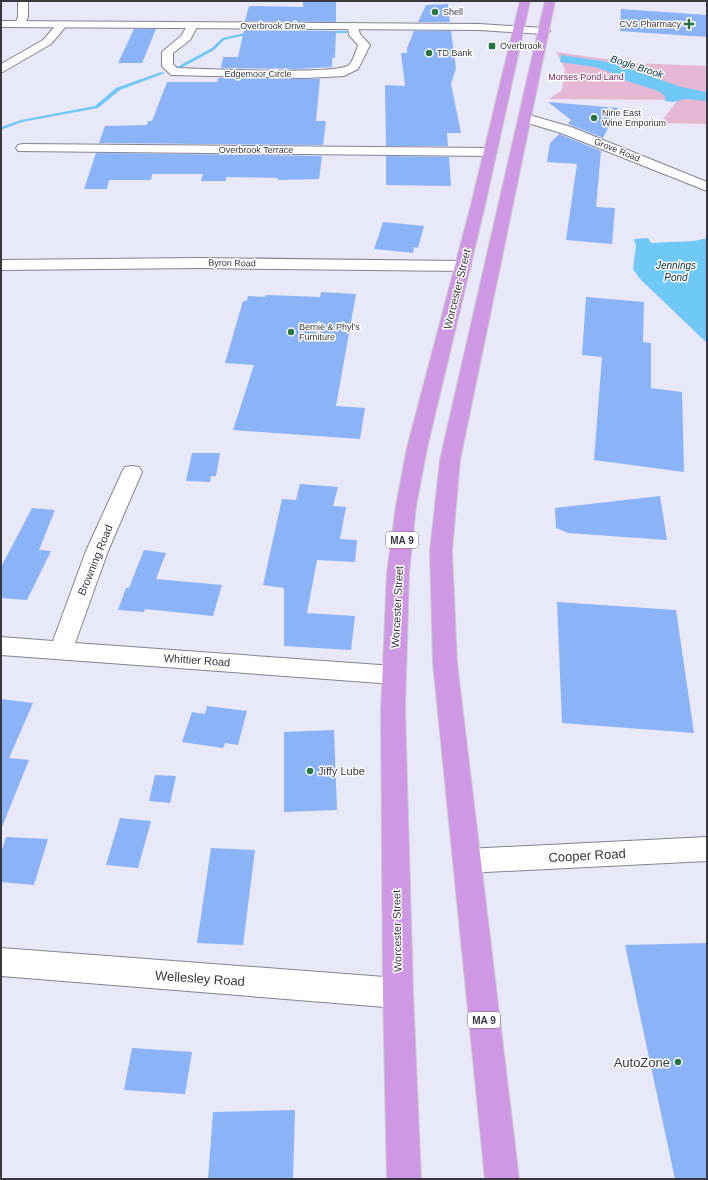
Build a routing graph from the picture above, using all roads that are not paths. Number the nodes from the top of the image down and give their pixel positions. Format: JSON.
{"nodes":[{"id":1,"x":23,"y":1,"type":"edge"},
{"id":2,"x":525,"y":1,"type":"edge"},
{"id":3,"x":550,"y":1,"type":"edge"},
{"id":4,"x":1,"y":24,"type":"edge"},
{"id":5,"x":20,"y":24,"type":"junction"},
{"id":6,"x":62,"y":25,"type":"junction"},
{"id":7,"x":193,"y":25,"type":"junction"},
{"id":8,"x":353,"y":26,"type":"junction"},
{"id":9,"x":518,"y":29,"type":"junction"},
{"id":10,"x":544,"y":31,"type":"junction"},
{"id":11,"x":1,"y":69,"type":"edge"},
{"id":12,"x":526,"y":118,"type":"junction"},
{"id":13,"x":23,"y":148,"type":"dead end"},
{"id":14,"x":490,"y":152,"type":"junction"},
{"id":15,"x":707,"y":187,"type":"edge"},
{"id":16,"x":1,"y":265,"type":"edge"},
{"id":17,"x":463,"y":266,"type":"junction"},
{"id":18,"x":132,"y":472,"type":"dead end"},
{"id":19,"x":1,"y":646,"type":"edge"},
{"id":20,"x":61,"y":650,"type":"junction"},
{"id":21,"x":394,"y":675,"type":"junction"},
{"id":22,"x":707,"y":849,"type":"edge"},
{"id":23,"x":467,"y":861,"type":"junction"},
{"id":24,"x":1,"y":962,"type":"edge"},
{"id":25,"x":398,"y":993,"type":"junction"},
{"id":26,"x":404,"y":1179,"type":"edge"},
{"id":27,"x":502,"y":1179,"type":"edge"}],
"edges":[{"from":1,"to":5,"type":"street"},
{"from":2,"to":9,"type":"highway","name":"Worcester Street","number":"MA 9"},
{"from":3,"to":10,"type":"highway","number":"MA 9"},
{"from":4,"to":5,"type":"street","name":"Overbrook Drive"},
{"from":5,"to":6,"type":"street","name":"Overbrook Drive"},
{"from":6,"to":7,"type":"street","name":"Overbrook Drive"},
{"from":6,"to":11,"type":"street"},
{"from":7,"to":8,"type":"street","name":"Overbrook Drive"},
{"from":7,"to":8,"type":"street","name":"Edgemoor Circle"},
{"from":8,"to":9,"type":"street","name":"Overbrook Drive"},
{"from":9,"to":10,"type":"street","name":"Overbrook Drive"},
{"from":9,"to":14,"type":"highway","name":"Worcester Street","number":"MA 9"},
{"from":10,"to":12,"type":"highway","number":"MA 9"},
{"from":12,"to":15,"type":"street","name":"Grove Road"},
{"from":12,"to":23,"type":"highway","number":"MA 9"},
{"from":13,"to":14,"type":"street","name":"Overbrook Terrace"},
{"from":14,"to":17,"type":"highway","name":"Worcester Street","number":"MA 9"},
{"from":16,"to":17,"type":"street","name":"Byron Road"},
{"from":17,"to":21,"type":"highway","name":"Worcester Street","number":"MA 9"},
{"from":18,"to":20,"type":"street","name":"Browning Road"},
{"from":19,"to":20,"type":"street","name":"Whittier Road"},
{"from":20,"to":21,"type":"street","name":"Whittier Road"},
{"from":21,"to":25,"type":"highway","name":"Worcester Street","number":"MA 9"},
{"from":22,"to":23,"type":"street","name":"Cooper Road"},
{"from":23,"to":27,"type":"highway","number":"MA 9"},
{"from":24,"to":25,"type":"street","name":"Wellesley Road"},
{"from":25,"to":26,"type":"highway","name":"Worcester Street","number":"MA 9"}]}
